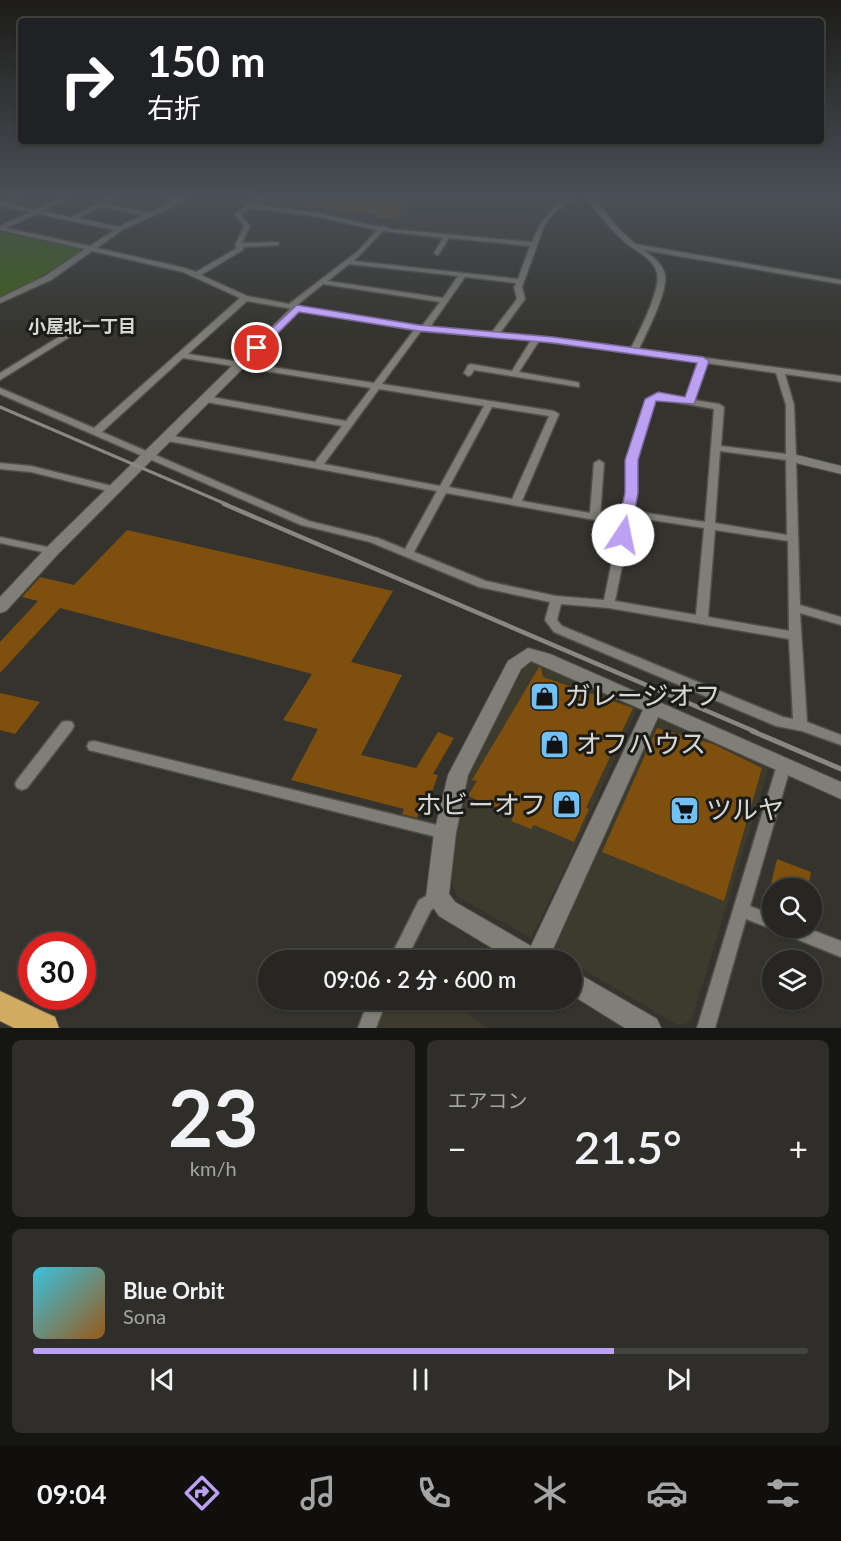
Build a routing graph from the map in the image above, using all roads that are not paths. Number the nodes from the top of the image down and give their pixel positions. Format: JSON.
{"nodes":[{"id":1,"x":70,"y":244,"type":"edge"},
{"id":2,"x":98,"y":244,"type":"edge"},
{"id":3,"x":277,"y":244,"type":"dead end"},
{"id":4,"x":367,"y":244,"type":"edge"},
{"id":5,"x":443,"y":244,"type":"edge"},
{"id":6,"x":533,"y":244,"type":"edge"},
{"id":7,"x":238,"y":245,"type":"joint"},
{"id":8,"x":634,"y":246,"type":"joint"},
{"id":9,"x":92,"y":249,"type":"junction"},
{"id":10,"x":437,"y":253,"type":"dead end"},
{"id":11,"x":348,"y":262,"type":"junction"},
{"id":12,"x":198,"y":274,"type":"junction"},
{"id":13,"x":463,"y":275,"type":"junction"},
{"id":14,"x":520,"y":281,"type":"junction"},
{"id":15,"x":322,"y":282,"type":"junction"},
{"id":16,"x":841,"y":282,"type":"edge"},
{"id":17,"x":245,"y":298,"type":"junction"},
{"id":18,"x":444,"y":300,"type":"junction"},
{"id":19,"x":0,"y":301,"type":"edge"},
{"id":20,"x":294,"y":308,"type":"junction"},
{"id":21,"x":88,"y":323,"type":"dead end"},
{"id":22,"x":422,"y":328,"type":"junction"},
{"id":23,"x":495,"y":334,"type":"junction"},
{"id":24,"x":537,"y":338,"type":"junction"},
{"id":25,"x":634,"y":351,"type":"junction"},
{"id":26,"x":181,"y":355,"type":"junction"},
{"id":27,"x":703,"y":361,"type":"junction"},
{"id":28,"x":240,"y":365,"type":"junction"},
{"id":29,"x":780,"y":371,"type":"junction"},
{"id":30,"x":468,"y":373,"type":"dead end"},
{"id":31,"x":514,"y":374,"type":"junction"},
{"id":32,"x":0,"y":377,"type":"edge"},
{"id":33,"x":841,"y":379,"type":"edge"},
{"id":34,"x":576,"y":384,"type":"dead end"},
{"id":35,"x":376,"y":387,"type":"junction"},
{"id":36,"x":0,"y":392,"type":"edge"},
{"id":37,"x":206,"y":399,"type":"junction"},
{"id":38,"x":690,"y":402,"type":"junction"},
{"id":39,"x":489,"y":404,"type":"junction"},
{"id":40,"x":348,"y":424,"type":"junction"},
{"id":41,"x":96,"y":432,"type":"junction"},
{"id":42,"x":168,"y":438,"type":"junction"},
{"id":43,"x":717,"y":448,"type":"junction"},
{"id":44,"x":151,"y":455,"type":"junction"},
{"id":45,"x":793,"y":458,"type":"junction"},
{"id":46,"x":599,"y":463,"type":"dead end"},
{"id":47,"x":318,"y":465,"type":"junction"},
{"id":48,"x":0,"y":466,"type":"edge"},
{"id":49,"x":841,"y":470,"type":"edge"},
{"id":50,"x":444,"y":489,"type":"junction"},
{"id":51,"x":116,"y":490,"type":"junction"},
{"id":52,"x":516,"y":503,"type":"junction"},
{"id":53,"x":628,"y":513,"type":"junction"},
{"id":54,"x":710,"y":526,"type":"junction"},
{"id":55,"x":794,"y":539,"type":"junction"},
{"id":56,"x":0,"y":540,"type":"edge"},
{"id":57,"x":52,"y":551,"type":"junction"},
{"id":58,"x":408,"y":553,"type":"junction"},
{"id":59,"x":556,"y":600,"type":"junction"},
{"id":60,"x":609,"y":603,"type":"junction"},
{"id":61,"x":0,"y":607,"type":"edge"},
{"id":62,"x":794,"y":607,"type":"junction"},
{"id":63,"x":702,"y":620,"type":"junction"},
{"id":64,"x":841,"y":621,"type":"edge"},
{"id":65,"x":795,"y":636,"type":"junction"},
{"id":66,"x":654,"y":708,"type":"junction"},
{"id":67,"x":800,"y":723,"type":"junction"},
{"id":68,"x":67,"y":726,"type":"dead end"},
{"id":69,"x":841,"y":740,"type":"edge"},
{"id":70,"x":94,"y":746,"type":"dead end"},
{"id":71,"x":784,"y":765,"type":"junction"},
{"id":72,"x":22,"y":784,"type":"dead end"},
{"id":73,"x":841,"y":791,"type":"edge"},
{"id":74,"x":445,"y":832,"type":"junction"},
{"id":75,"x":437,"y":897,"type":"junction"},
{"id":76,"x":742,"y":910,"type":"junction"},
{"id":77,"x":762,"y":918,"type":"edge"},
{"id":78,"x":813,"y":938,"type":"edge"},
{"id":79,"x":841,"y":949,"type":"edge"},
{"id":80,"x":403,"y":950,"type":"edge"},
{"id":81,"x":517,"y":950,"type":"edge"},
{"id":82,"x":539,"y":950,"type":"edge"},
{"id":83,"x":582,"y":988,"type":"edge"},
{"id":84,"x":0,"y":1005,"type":"edge"},
{"id":85,"x":374,"y":1010,"type":"edge"},
{"id":86,"x":45,"y":1028,"type":"edge"},
{"id":87,"x":367,"y":1028,"type":"edge"},
{"id":88,"x":648,"y":1028,"type":"edge"},
{"id":89,"x":706,"y":1028,"type":"edge"}],
"edges":[{"from":1,"to":9,"type":"street"},
{"from":2,"to":9,"type":"street"},
{"from":3,"to":7,"type":"street"},
{"from":4,"to":11,"type":"street"},
{"from":5,"to":10,"type":"street"},
{"from":6,"to":14,"type":"street"},
{"from":7,"to":12,"type":"street"},
{"from":8,"to":16,"type":"street"},
{"from":8,"to":25,"type":"street"},
{"from":9,"to":12,"type":"street"},
{"from":9,"to":19,"type":"street"},
{"from":11,"to":13,"type":"street"},
{"from":11,"to":15,"type":"street"},
{"from":12,"to":17,"type":"street"},
{"from":13,"to":14,"type":"street"},
{"from":13,"to":18,"type":"street"},
{"from":14,"to":23,"type":"street"},
{"from":15,"to":18,"type":"street"},
{"from":15,"to":20,"type":"street"},
{"from":17,"to":20,"type":"street"},
{"from":17,"to":26,"type":"street"},
{"from":18,"to":22,"type":"street"},
{"from":20,"to":22,"type":"street"},
{"from":20,"to":28,"type":"street"},
{"from":21,"to":32,"type":"street"},
{"from":22,"to":23,"type":"street"},
{"from":22,"to":35,"type":"street"},
{"from":23,"to":24,"type":"street"},
{"from":24,"to":25,"type":"street"},
{"from":24,"to":31,"type":"street"},
{"from":25,"to":27,"type":"street"},
{"from":26,"to":28,"type":"street"},
{"from":26,"to":41,"type":"street"},
{"from":27,"to":29,"type":"street"},
{"from":27,"to":38,"type":"street"},
{"from":28,"to":35,"type":"street"},
{"from":28,"to":37,"type":"street"},
{"from":29,"to":33,"type":"street"},
{"from":29,"to":45,"type":"street"},
{"from":30,"to":31,"type":"street"},
{"from":31,"to":34,"type":"street"},
{"from":35,"to":39,"type":"street"},
{"from":35,"to":40,"type":"street"},
{"from":36,"to":41,"type":"street"},
{"from":37,"to":40,"type":"street"},
{"from":37,"to":42,"type":"street"},
{"from":38,"to":43,"type":"street"},
{"from":38,"to":53,"type":"street"},
{"from":39,"to":50,"type":"street"},
{"from":39,"to":52,"type":"street"},
{"from":40,"to":47,"type":"street"},
{"from":41,"to":44,"type":"street"},
{"from":42,"to":44,"type":"street"},
{"from":42,"to":47,"type":"street"},
{"from":43,"to":45,"type":"street"},
{"from":43,"to":54,"type":"street"},
{"from":44,"to":51,"type":"street"},
{"from":44,"to":58,"type":"street"},
{"from":45,"to":49,"type":"street"},
{"from":45,"to":55,"type":"street"},
{"from":46,"to":52,"type":"street"},
{"from":47,"to":50,"type":"street"},
{"from":48,"to":51,"type":"street"},
{"from":50,"to":52,"type":"street"},
{"from":50,"to":58,"type":"street"},
{"from":51,"to":57,"type":"street"},
{"from":53,"to":54,"type":"street"},
{"from":53,"to":60,"type":"street"},
{"from":54,"to":55,"type":"street"},
{"from":54,"to":63,"type":"street"},
{"from":55,"to":62,"type":"street"},
{"from":56,"to":57,"type":"street"},
{"from":57,"to":61,"type":"street"},
{"from":58,"to":59,"type":"street"},
{"from":59,"to":60,"type":"street"},
{"from":59,"to":67,"type":"street"},
{"from":60,"to":63,"type":"street"},
{"from":62,"to":64,"type":"street"},
{"from":62,"to":65,"type":"street"},
{"from":63,"to":65,"type":"street"},
{"from":65,"to":67,"type":"street"},
{"from":66,"to":71,"type":"street"},
{"from":66,"to":74,"type":"street"},
{"from":66,"to":82,"type":"street"},
{"from":67,"to":69,"type":"street"},
{"from":68,"to":72,"type":"street"},
{"from":70,"to":74,"type":"street"},
{"from":71,"to":73,"type":"street"},
{"from":71,"to":76,"type":"street"},
{"from":74,"to":75,"type":"street"},
{"from":75,"to":80,"type":"street"},
{"from":75,"to":81,"type":"street"},
{"from":76,"to":77,"type":"street"},
{"from":76,"to":89,"type":"street"},
{"from":78,"to":79,"type":"street"},
{"from":83,"to":88,"type":"street"},
{"from":84,"to":86,"type":"highway"},
{"from":85,"to":87,"type":"street"}]}
